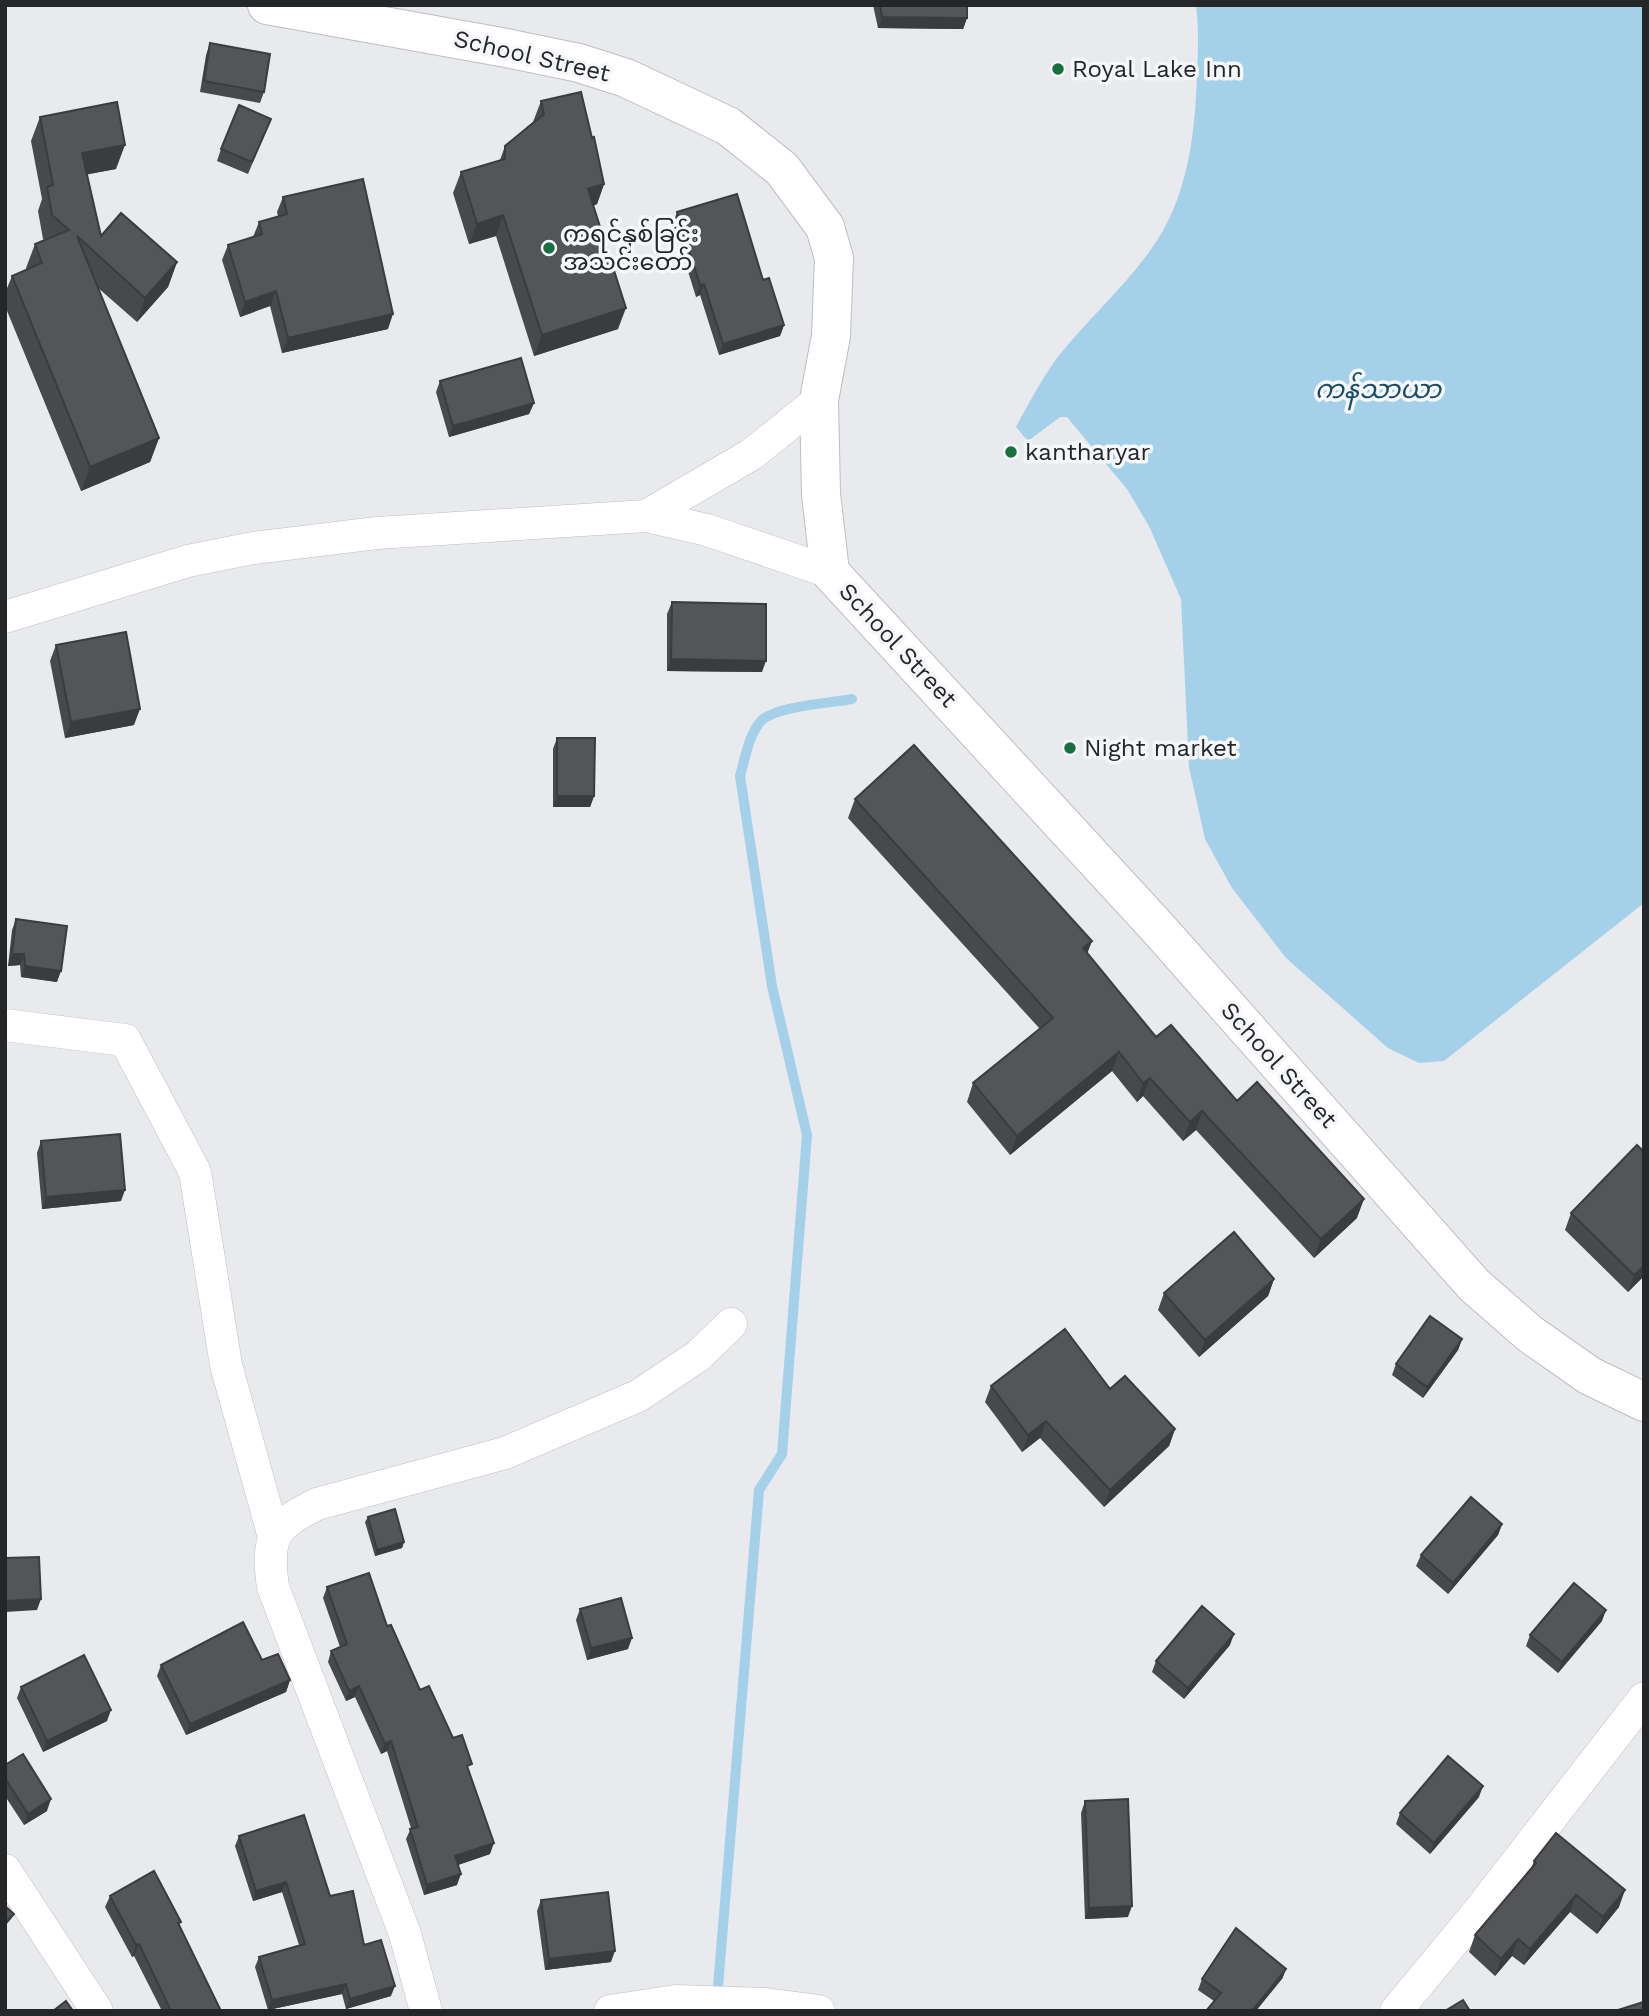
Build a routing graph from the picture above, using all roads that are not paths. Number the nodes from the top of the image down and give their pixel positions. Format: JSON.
{"nodes":[{"id":1,"x":267,"y":5,"type":"edge"},
{"id":2,"x":819,"y":400,"type":"junction"},
{"id":3,"x":646,"y":516,"type":"junction"},
{"id":4,"x":830,"y":572,"type":"junction"},
{"id":5,"x":5,"y":617,"type":"edge"},
{"id":6,"x":5,"y":1025,"type":"edge"},
{"id":7,"x":731,"y":1324,"type":"dead end"},
{"id":8,"x":1644,"y":1402,"type":"edge"},
{"id":9,"x":274,"y":1537,"type":"junction"},
{"id":10,"x":1644,"y":1698,"type":"edge"},
{"id":11,"x":5,"y":1870,"type":"edge"},
{"id":12,"x":97,"y":2011,"type":"edge"},
{"id":13,"x":426,"y":2011,"type":"edge"},
{"id":14,"x":610,"y":2011,"type":"edge"},
{"id":15,"x":819,"y":2011,"type":"edge"},
{"id":16,"x":1396,"y":2011,"type":"edge"}],
"edges":[{"from":1,"to":2,"type":"street","name":"School Street"},
{"from":2,"to":3,"type":"street"},
{"from":2,"to":4,"type":"street","name":"School Street"},
{"from":3,"to":4,"type":"street"},
{"from":3,"to":5,"type":"street"},
{"from":4,"to":8,"type":"street","name":"School Street"},
{"from":6,"to":9,"type":"street"},
{"from":7,"to":9,"type":"street"},
{"from":9,"to":13,"type":"street"},
{"from":10,"to":16,"type":"street"},
{"from":11,"to":12,"type":"street"},
{"from":14,"to":15,"type":"street"}]}
